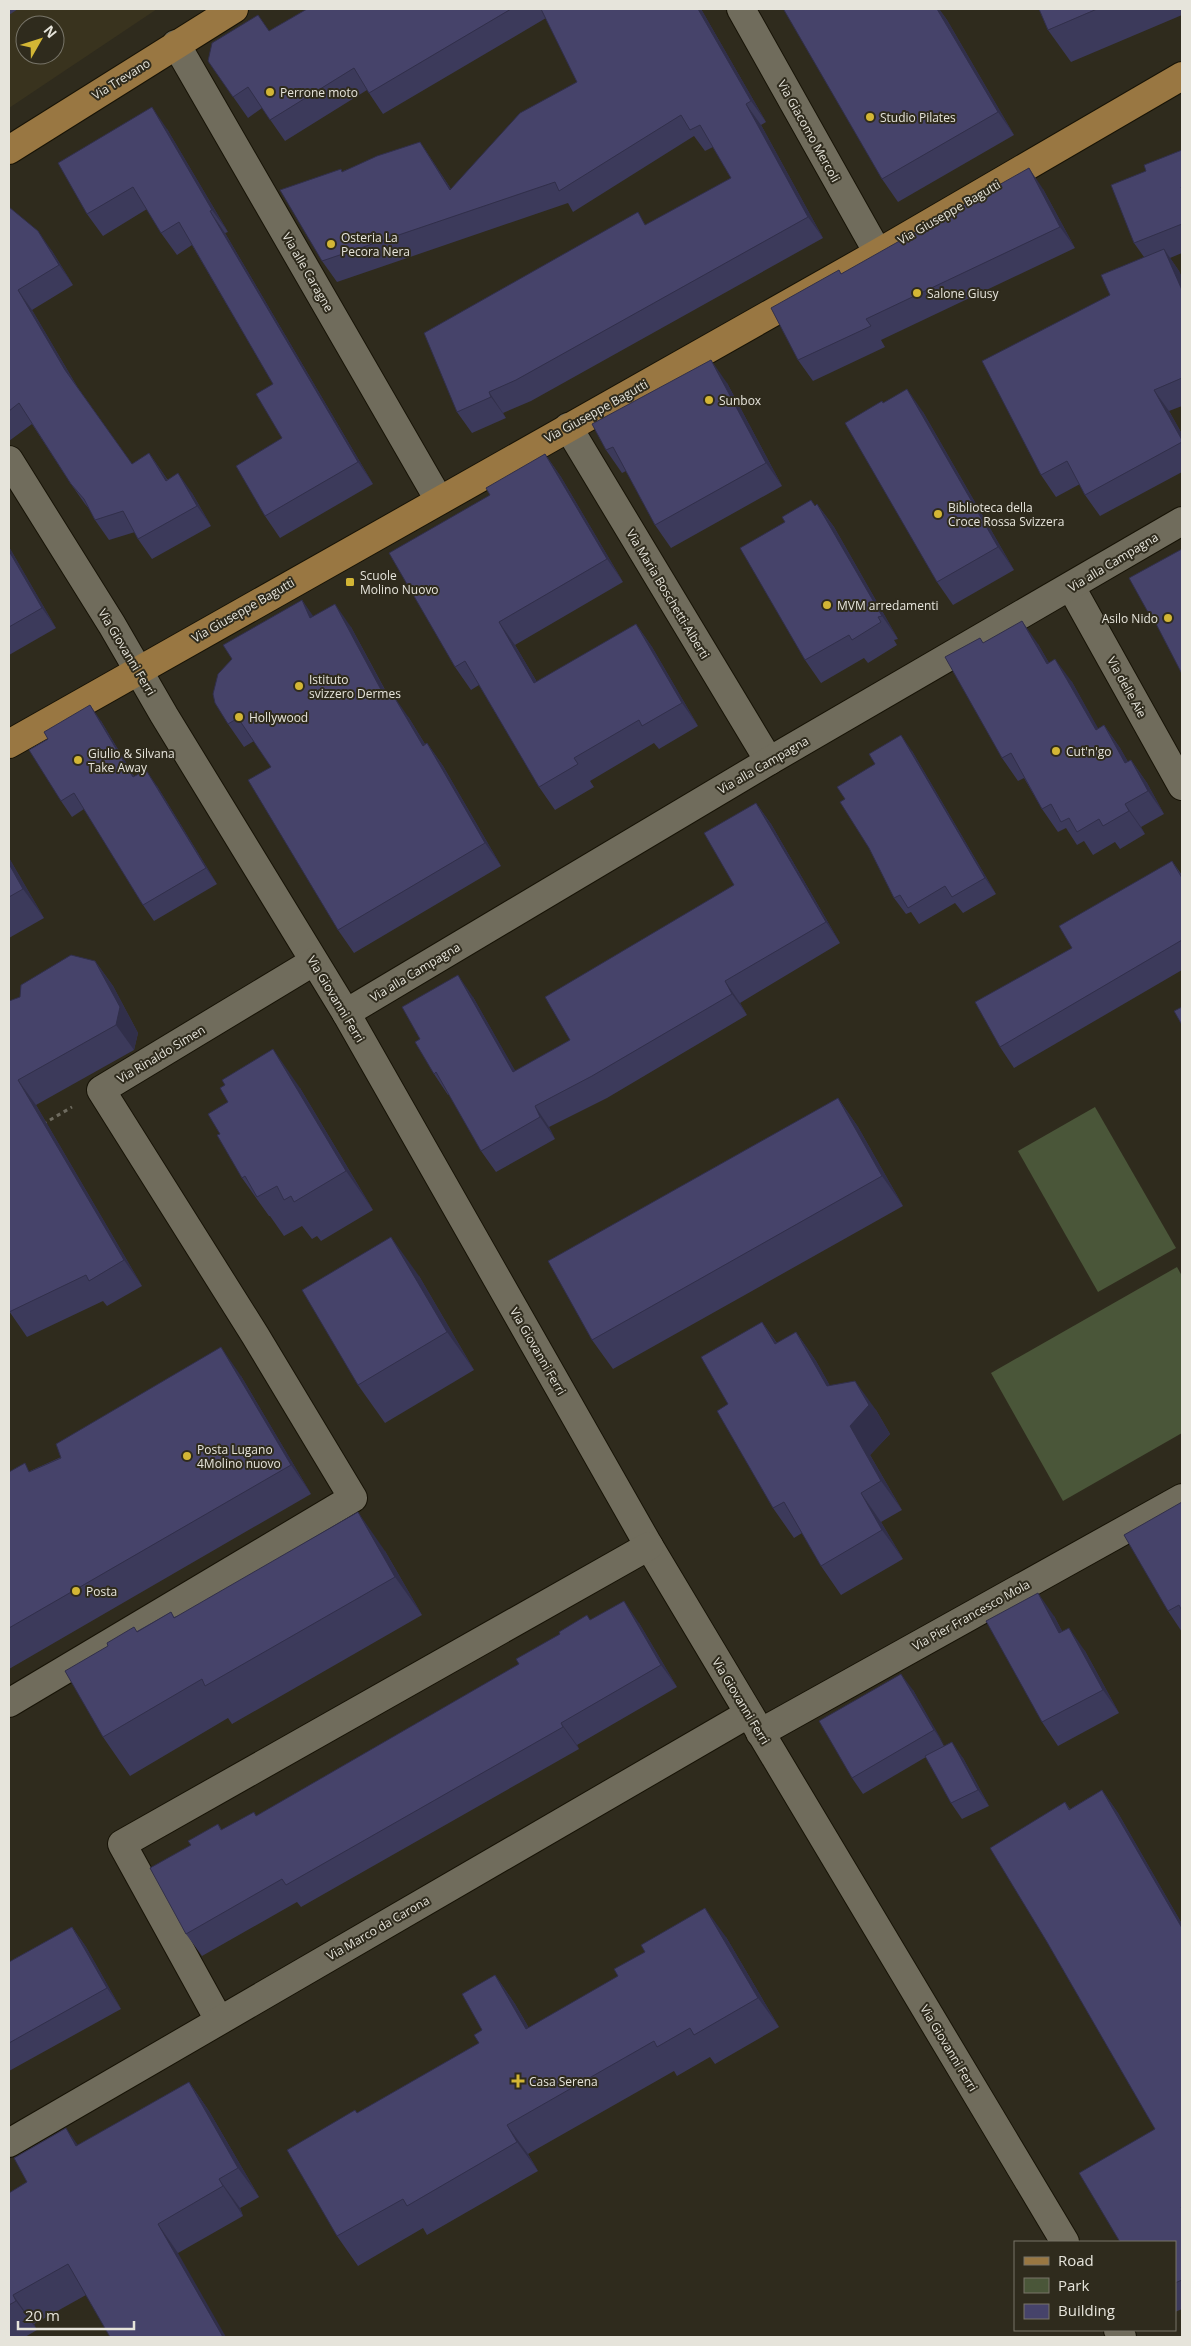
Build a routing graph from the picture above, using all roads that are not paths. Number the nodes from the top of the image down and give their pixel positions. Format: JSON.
{"nodes":[{"id":1,"x":234,"y":9,"type":"edge"},
{"id":2,"x":741,"y":9,"type":"edge"},
{"id":3,"x":176,"y":44,"type":"junction"},
{"id":4,"x":1182,"y":76,"type":"edge"},
{"id":5,"x":9,"y":150,"type":"edge"},
{"id":6,"x":878,"y":253,"type":"junction"},
{"id":7,"x":568,"y":428,"type":"junction"},
{"id":8,"x":9,"y":460,"type":"edge"},
{"id":9,"x":439,"y":500,"type":"junction"},
{"id":10,"x":1182,"y":521,"type":"edge"},
{"id":11,"x":1071,"y":587,"type":"junction"},
{"id":12,"x":139,"y":670,"type":"junction"},
{"id":13,"x":9,"y":744,"type":"edge"},
{"id":14,"x":769,"y":761,"type":"junction"},
{"id":15,"x":1182,"y":786,"type":"edge"},
{"id":16,"x":313,"y":962,"type":"junction"},
{"id":17,"x":346,"y":1013,"type":"junction"},
{"id":18,"x":1182,"y":1498,"type":"edge"},
{"id":19,"x":649,"y":1546,"type":"junction"},
{"id":20,"x":9,"y":1703,"type":"edge"},
{"id":21,"x":754,"y":1723,"type":"junction"},
{"id":22,"x":218,"y":2020,"type":"junction"},
{"id":23,"x":9,"y":2143,"type":"edge"},
{"id":24,"x":1064,"y":2241,"type":"edge"}],
"edges":[{"from":1,"to":3,"type":"main road","name":"Via Trevano"},
{"from":2,"to":6,"type":"street","name":"Via Giacomo Mercoli"},
{"from":3,"to":5,"type":"main road","name":"Via Trevano"},
{"from":3,"to":9,"type":"street","name":"Via alle Caragne"},
{"from":4,"to":6,"type":"main road","name":"Via Giuseppe Bagutti"},
{"from":6,"to":7,"type":"main road","name":"Via Giuseppe Bagutti"},
{"from":7,"to":9,"type":"main road","name":"Via Giuseppe Bagutti"},
{"from":7,"to":14,"type":"street","name":"Via Maria Boschetti-Alberti"},
{"from":8,"to":12,"type":"street","name":"Via Giovanni Ferri"},
{"from":9,"to":12,"type":"main road","name":"Via Giuseppe Bagutti"},
{"from":10,"to":11,"type":"street","name":"Via alla Campagna"},
{"from":11,"to":14,"type":"street","name":"Via alla Campagna"},
{"from":11,"to":15,"type":"street","name":"Via delle Aie"},
{"from":12,"to":13,"type":"main road","name":"Via Giuseppe Bagutti"},
{"from":12,"to":16,"type":"street","name":"Via Giovanni Ferri"},
{"from":14,"to":17,"type":"street","name":"Via alla Campagna"},
{"from":16,"to":17,"type":"street","name":"Via Giovanni Ferri"},
{"from":16,"to":20,"type":"street","name":"Via Rinaldo Simen"},
{"from":17,"to":19,"type":"street","name":"Via Giovanni Ferri"},
{"from":18,"to":21,"type":"street","name":"Via Pier Francesco Mola"},
{"from":19,"to":21,"type":"street","name":"Via Giovanni Ferri"},
{"from":19,"to":22,"type":"street"},
{"from":21,"to":22,"type":"street","name":"Via Marco da Carona"},
{"from":21,"to":24,"type":"street","name":"Via Giovanni Ferri"},
{"from":22,"to":23,"type":"street","name":"Via Marco da Carona"}]}
